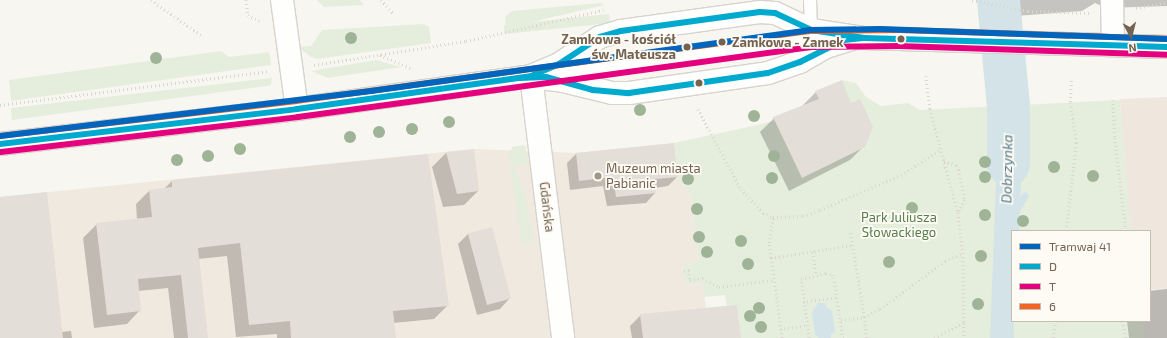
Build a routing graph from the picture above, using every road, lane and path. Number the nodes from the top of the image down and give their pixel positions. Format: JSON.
{"nodes":[{"id":1,"x":151,"y":0,"type":"edge"},
{"id":2,"x":246,"y":0,"type":"edge"},
{"id":3,"x":282,"y":0,"type":"edge"},
{"id":4,"x":381,"y":0,"type":"edge"},
{"id":5,"x":810,"y":0,"type":"edge"},
{"id":6,"x":1112,"y":0,"type":"edge"},
{"id":7,"x":973,"y":1,"type":"edge"},
{"id":8,"x":607,"y":9,"type":"dead end"},
{"id":9,"x":1028,"y":11,"type":"dead end"},
{"id":10,"x":393,"y":13,"type":"dead end"},
{"id":11,"x":261,"y":27,"type":"dead end"},
{"id":12,"x":811,"y":30,"type":"junction"},
{"id":13,"x":201,"y":35,"type":"dead end"},
{"id":14,"x":864,"y":38,"type":"junction"},
{"id":15,"x":1113,"y":45,"type":"junction"},
{"id":16,"x":1167,"y":47,"type":"edge"},
{"id":17,"x":292,"y":68,"type":"junction"},
{"id":18,"x":531,"y":76,"type":"junction"},
{"id":19,"x":926,"y":76,"type":"dead end"},
{"id":20,"x":1071,"y":80,"type":"dead end"},
{"id":21,"x":1113,"y":100,"type":"dead end"},
{"id":22,"x":0,"y":105,"type":"edge"},
{"id":23,"x":297,"y":109,"type":"junction"},
{"id":24,"x":698,"y":109,"type":"dead end"},
{"id":25,"x":0,"y":144,"type":"edge"},
{"id":26,"x":940,"y":150,"type":"junction"},
{"id":27,"x":944,"y":161,"type":"junction"},
{"id":28,"x":958,"y":213,"type":"junction"},
{"id":29,"x":773,"y":217,"type":"junction"},
{"id":30,"x":1066,"y":230,"type":"edge"},
{"id":31,"x":1126,"y":230,"type":"edge"},
{"id":32,"x":850,"y":231,"type":"dead end"},
{"id":33,"x":852,"y":245,"type":"junction"},
{"id":34,"x":813,"y":252,"type":"junction"},
{"id":35,"x":963,"y":253,"type":"junction"},
{"id":36,"x":771,"y":258,"type":"junction"},
{"id":37,"x":684,"y":271,"type":"dead end"},
{"id":38,"x":816,"y":274,"type":"junction"},
{"id":39,"x":774,"y":280,"type":"junction"},
{"id":40,"x":837,"y":298,"type":"junction"},
{"id":41,"x":803,"y":302,"type":"junction"},
{"id":42,"x":864,"y":317,"type":"junction"},
{"id":43,"x":841,"y":320,"type":"junction"},
{"id":44,"x":1055,"y":322,"type":"edge"},
{"id":45,"x":1123,"y":322,"type":"edge"},
{"id":46,"x":964,"y":323,"type":"junction"},
{"id":47,"x":807,"y":325,"type":"junction"},
{"id":48,"x":780,"y":329,"type":"junction"},
{"id":49,"x":563,"y":338,"type":"edge"},
{"id":50,"x":782,"y":338,"type":"edge"},
{"id":51,"x":809,"y":338,"type":"edge"},
{"id":52,"x":843,"y":338,"type":"edge"},
{"id":53,"x":866,"y":338,"type":"edge"},
{"id":54,"x":934,"y":338,"type":"edge"},
{"id":55,"x":964,"y":338,"type":"edge"},
{"id":56,"x":1053,"y":338,"type":"edge"},
{"id":57,"x":1126,"y":338,"type":"edge"}],
"edges":[{"from":1,"to":13,"type":"path"},
{"from":2,"to":11,"type":"path"},
{"from":3,"to":17,"type":"street"},
{"from":4,"to":10,"type":"path"},
{"from":5,"to":12,"type":"lane"},
{"from":6,"to":15,"type":"street"},
{"from":7,"to":9,"type":"path"},
{"from":8,"to":17,"type":"path"},
{"from":12,"to":14,"type":"street"},
{"from":12,"to":18,"type":"street"},
{"from":14,"to":15,"type":"street"},
{"from":14,"to":18,"type":"lane"},
{"from":14,"to":18,"type":"street"},
{"from":15,"to":16,"type":"street"},
{"from":17,"to":22,"type":"path"},
{"from":17,"to":23,"type":"street"},
{"from":18,"to":23,"type":"street"},
{"from":18,"to":49,"type":"street","name":"Gdańska"},
{"from":19,"to":26,"type":"path"},
{"from":20,"to":30,"type":"path"},
{"from":21,"to":31,"type":"path"},
{"from":23,"to":25,"type":"street"},
{"from":24,"to":29,"type":"path"},
{"from":26,"to":27,"type":"path"},
{"from":26,"to":29,"type":"path"},
{"from":27,"to":28,"type":"path"},
{"from":27,"to":28,"type":"path"},
{"from":28,"to":35,"type":"path"},
{"from":29,"to":36,"type":"path"},
{"from":32,"to":33,"type":"path"},
{"from":33,"to":34,"type":"path"},
{"from":33,"to":42,"type":"path"},
{"from":34,"to":36,"type":"path"},
{"from":34,"to":38,"type":"path"},
{"from":35,"to":42,"type":"path"},
{"from":35,"to":46,"type":"path"},
{"from":36,"to":39,"type":"path"},
{"from":37,"to":39,"type":"path"},
{"from":38,"to":40,"type":"path"},
{"from":38,"to":41,"type":"path"},
{"from":39,"to":48,"type":"path"},
{"from":40,"to":41,"type":"path"},
{"from":40,"to":43,"type":"path"},
{"from":41,"to":47,"type":"path"},
{"from":42,"to":43,"type":"path"},
{"from":42,"to":53,"type":"path"},
{"from":43,"to":52,"type":"path"},
{"from":44,"to":56,"type":"path"},
{"from":45,"to":57,"type":"path"},
{"from":46,"to":54,"type":"path"},
{"from":46,"to":55,"type":"path"},
{"from":47,"to":48,"type":"path"},
{"from":47,"to":51,"type":"path"},
{"from":48,"to":50,"type":"path"}]}
